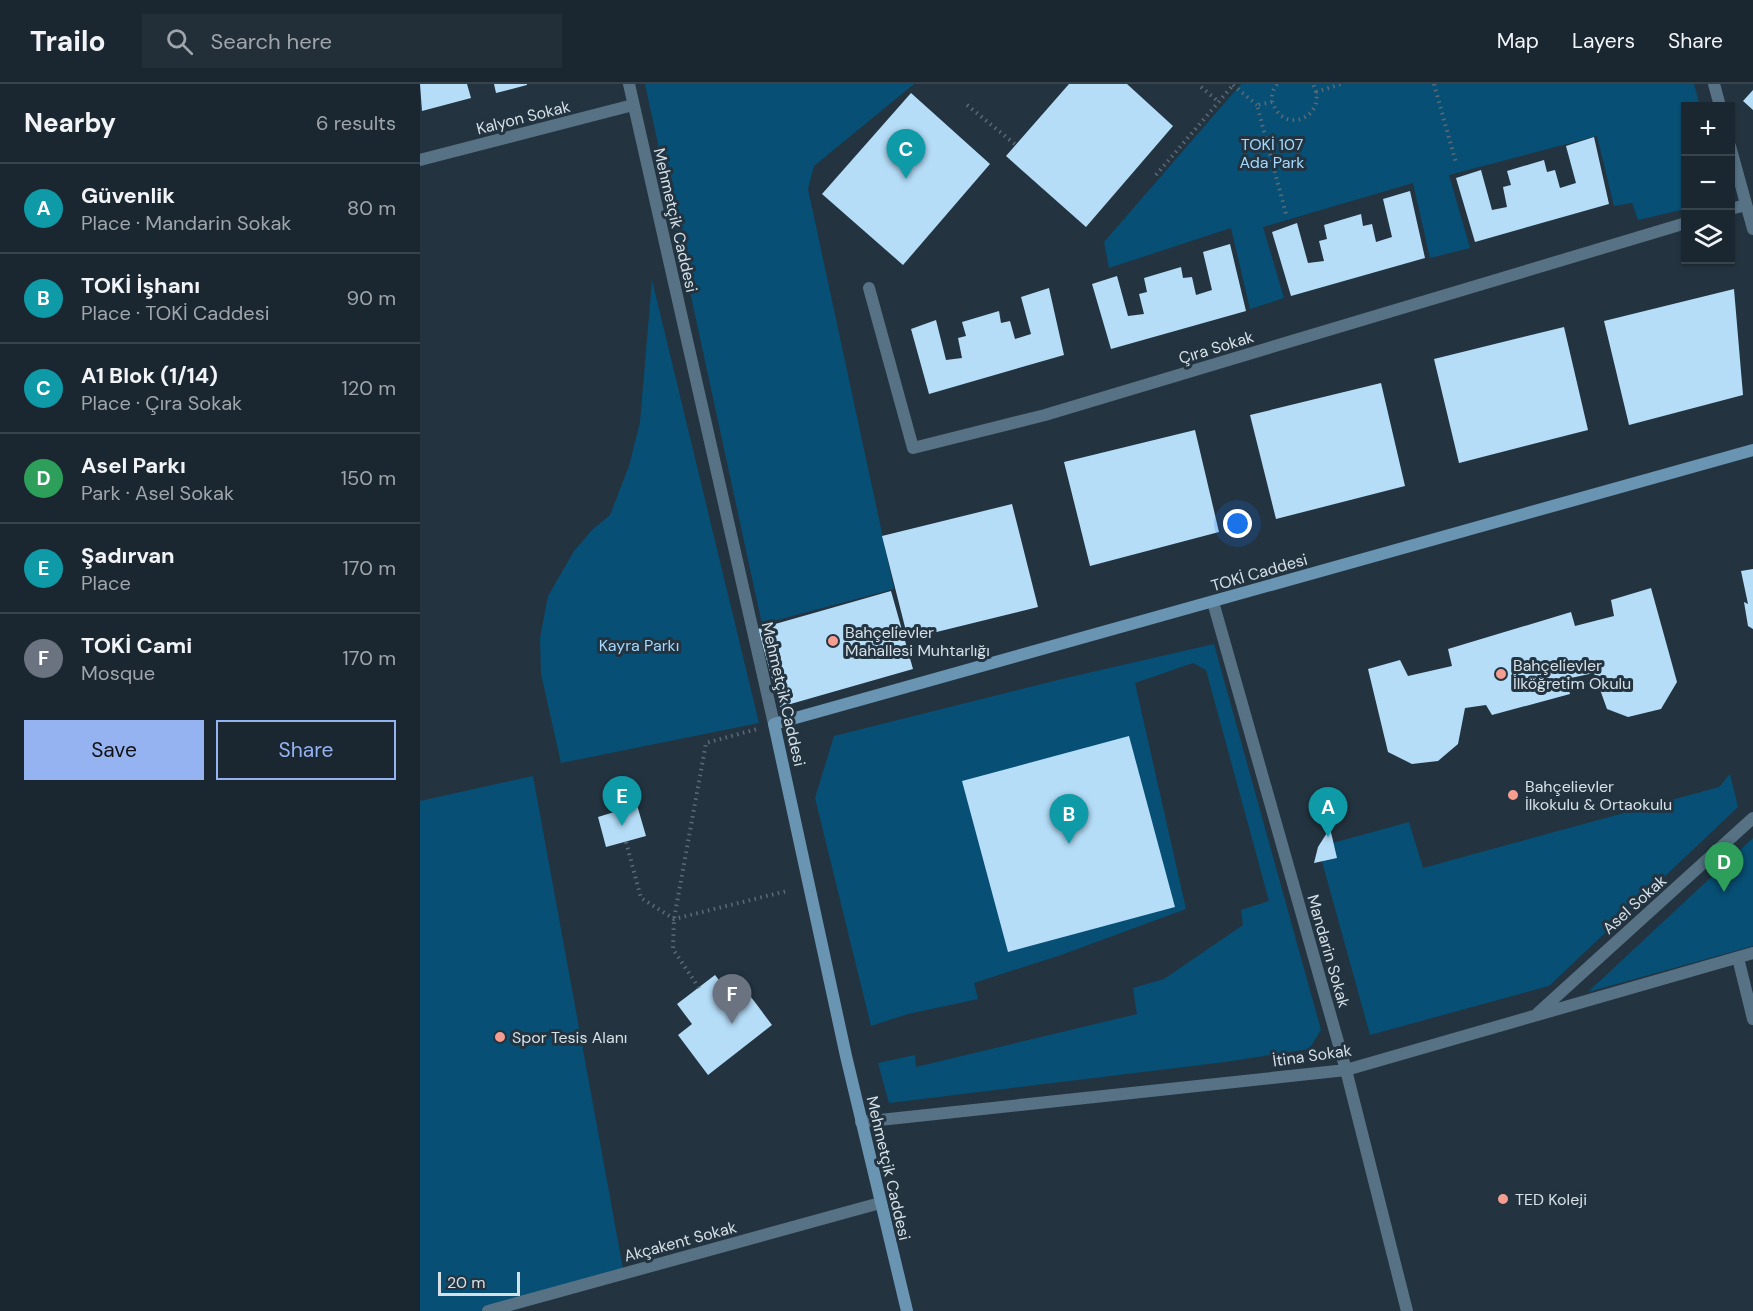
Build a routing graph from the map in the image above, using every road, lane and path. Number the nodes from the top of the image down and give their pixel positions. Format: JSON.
{"nodes":[{"id":1,"x":628,"y":84,"type":"edge"},
{"id":2,"x":1276,"y":84,"type":"edge"},
{"id":3,"x":1313,"y":84,"type":"edge"},
{"id":4,"x":1341,"y":84,"type":"edge"},
{"id":5,"x":1434,"y":84,"type":"edge"},
{"id":6,"x":1714,"y":84,"type":"edge"},
{"id":7,"x":1234,"y":85,"type":"edge"},
{"id":8,"x":1201,"y":87,"type":"dead end"},
{"id":9,"x":1316,"y":92,"type":"junction"},
{"id":10,"x":1219,"y":102,"type":"junction"},
{"id":11,"x":1272,"y":102,"type":"junction"},
{"id":12,"x":1719,"y":102,"type":"edge"},
{"id":13,"x":633,"y":105,"type":"junction"},
{"id":14,"x":967,"y":105,"type":"dead end"},
{"id":15,"x":1257,"y":105,"type":"junction"},
{"id":16,"x":1016,"y":145,"type":"dead end"},
{"id":17,"x":1734,"y":156,"type":"edge"},
{"id":18,"x":420,"y":160,"type":"edge"},
{"id":19,"x":1456,"y":163,"type":"dead end"},
{"id":20,"x":1156,"y":175,"type":"dead end"},
{"id":21,"x":1746,"y":205,"type":"junction"},
{"id":22,"x":1735,"y":209,"type":"edge"},
{"id":23,"x":1286,"y":214,"type":"dead end"},
{"id":24,"x":1681,"y":225,"type":"edge"},
{"id":25,"x":1753,"y":229,"type":"edge"},
{"id":26,"x":869,"y":288,"type":"dead end"},
{"id":27,"x":1753,"y":450,"type":"edge"},
{"id":28,"x":1213,"y":602,"type":"junction"},
{"id":29,"x":774,"y":724,"type":"junction"},
{"id":30,"x":1753,"y":818,"type":"edge"},
{"id":31,"x":626,"y":842,"type":"dead end"},
{"id":32,"x":787,"y":891,"type":"dead end"},
{"id":33,"x":674,"y":919,"type":"junction"},
{"id":34,"x":1753,"y":953,"type":"edge"},
{"id":35,"x":1738,"y":958,"type":"junction"},
{"id":36,"x":699,"y":988,"type":"dead end"},
{"id":37,"x":1536,"y":1015,"type":"junction"},
{"id":38,"x":1753,"y":1019,"type":"edge"},
{"id":39,"x":1346,"y":1070,"type":"junction"},
{"id":40,"x":861,"y":1122,"type":"junction"},
{"id":41,"x":880,"y":1203,"type":"junction"},
{"id":42,"x":488,"y":1311,"type":"edge"},
{"id":43,"x":907,"y":1311,"type":"edge"},
{"id":44,"x":1407,"y":1311,"type":"edge"}],
"edges":[{"from":1,"to":13,"type":"street","name":"Mehmetçik Caddesi"},
{"from":2,"to":11,"type":"path"},
{"from":3,"to":9,"type":"path"},
{"from":4,"to":9,"type":"path"},
{"from":5,"to":19,"type":"path"},
{"from":6,"to":12,"type":"street"},
{"from":7,"to":10,"type":"path"},
{"from":7,"to":15,"type":"path"},
{"from":8,"to":10,"type":"path"},
{"from":9,"to":11,"type":"path"},
{"from":10,"to":20,"type":"path"},
{"from":11,"to":15,"type":"path"},
{"from":13,"to":18,"type":"street","name":"Kalyon Sokak"},
{"from":13,"to":29,"type":"street","name":"Mehmetçik Caddesi"},
{"from":14,"to":16,"type":"path"},
{"from":15,"to":23,"type":"path"},
{"from":17,"to":21,"type":"street"},
{"from":21,"to":22,"type":"street"},
{"from":21,"to":25,"type":"street"},
{"from":24,"to":26,"type":"street","name":"Çıra Sokak"},
{"from":27,"to":28,"type":"main road","name":"TOKİ Caddesi"},
{"from":28,"to":29,"type":"main road","name":"TOKİ Caddesi"},
{"from":28,"to":39,"type":"street","name":"Mandarin Sokak"},
{"from":29,"to":33,"type":"path"},
{"from":29,"to":40,"type":"main road","name":"Mehmetçik Caddesi"},
{"from":30,"to":37,"type":"street","name":"Asel Sokak"},
{"from":31,"to":33,"type":"path"},
{"from":32,"to":33,"type":"path"},
{"from":33,"to":36,"type":"path"},
{"from":34,"to":35,"type":"street","name":"İtina Sokak"},
{"from":35,"to":37,"type":"street","name":"İtina Sokak"},
{"from":35,"to":38,"type":"street"},
{"from":37,"to":39,"type":"street","name":"İtina Sokak"},
{"from":39,"to":40,"type":"street","name":"İtina Sokak"},
{"from":39,"to":44,"type":"street","name":"Mandarin Sokak"},
{"from":40,"to":41,"type":"main road","name":"Mehmetçik Caddesi"},
{"from":41,"to":42,"type":"street","name":"Akçakent Sokak"},
{"from":41,"to":43,"type":"main road","name":"Mehmetçik Caddesi"}]}
